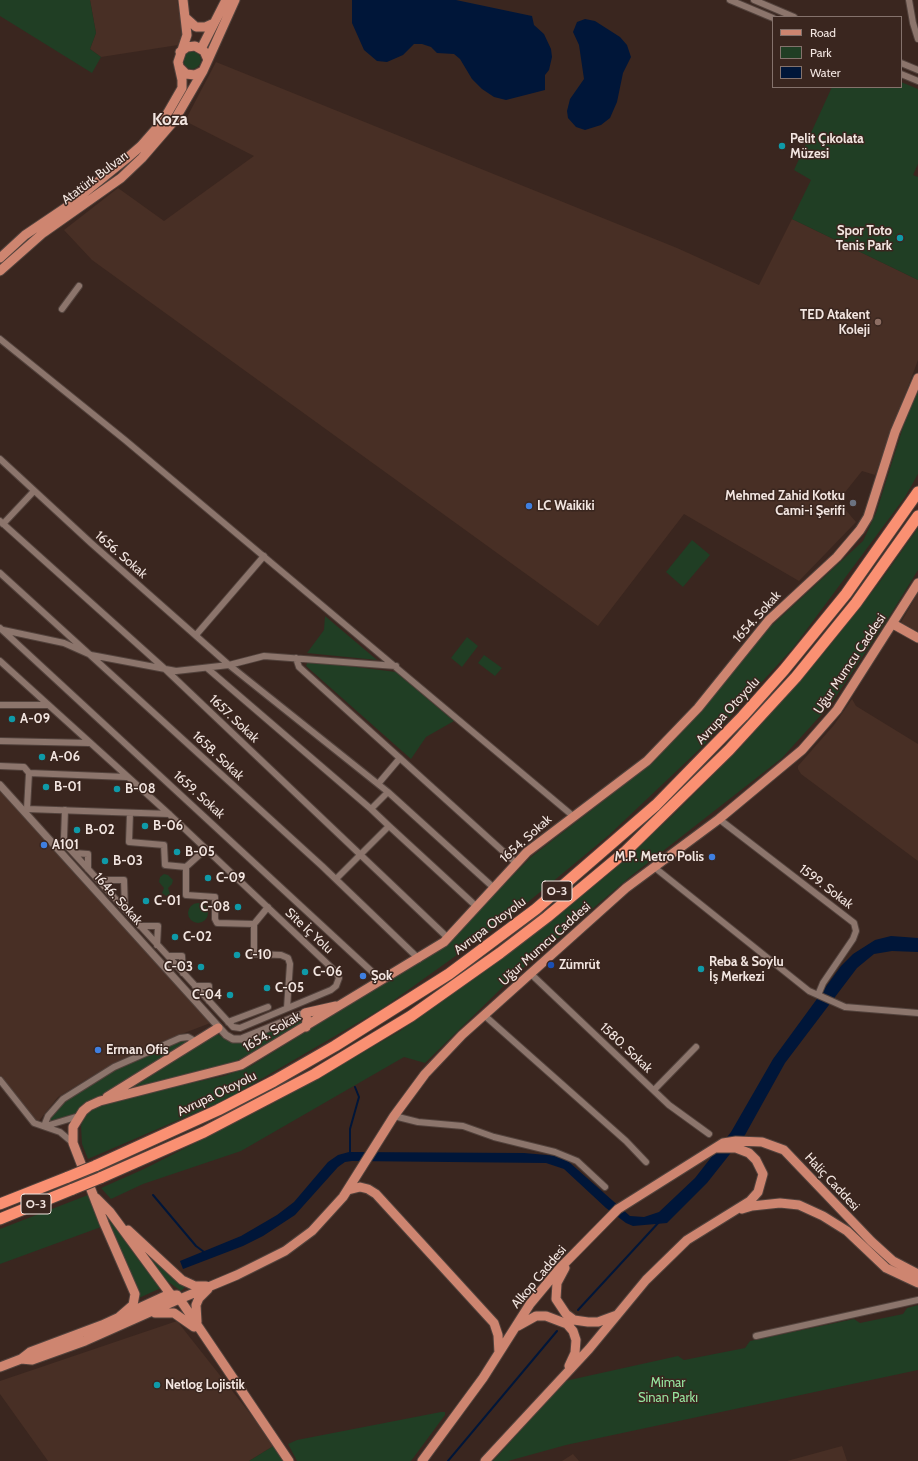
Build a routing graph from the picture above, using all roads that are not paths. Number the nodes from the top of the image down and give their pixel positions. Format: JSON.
{"nodes":[{"id":1,"x":183,"y":0,"type":"edge"},
{"id":2,"x":226,"y":0,"type":"edge"},
{"id":3,"x":235,"y":0,"type":"edge"},
{"id":4,"x":730,"y":0,"type":"edge"},
{"id":5,"x":754,"y":0,"type":"edge"},
{"id":6,"x":909,"y":0,"type":"edge"},
{"id":7,"x":792,"y":16,"type":"edge"},
{"id":8,"x":186,"y":18,"type":"junction"},
{"id":9,"x":772,"y":18,"type":"edge"},
{"id":10,"x":214,"y":23,"type":"junction"},
{"id":11,"x":918,"y":39,"type":"edge"},
{"id":12,"x":200,"y":48,"type":"junction"},
{"id":13,"x":180,"y":52,"type":"junction"},
{"id":14,"x":208,"y":60,"type":"junction"},
{"id":15,"x":902,"y":63,"type":"edge"},
{"id":16,"x":178,"y":66,"type":"junction"},
{"id":17,"x":918,"y":70,"type":"edge"},
{"id":18,"x":203,"y":71,"type":"junction"},
{"id":19,"x":902,"y":74,"type":"edge"},
{"id":20,"x":918,"y":81,"type":"edge"},
{"id":21,"x":114,"y":169,"type":"junction"},
{"id":22,"x":121,"y":178,"type":"junction"},
{"id":23,"x":21,"y":239,"type":"junction"},
{"id":24,"x":27,"y":246,"type":"junction"},
{"id":25,"x":0,"y":258,"type":"edge"},
{"id":26,"x":0,"y":272,"type":"edge"},
{"id":27,"x":79,"y":286,"type":"dead end"},
{"id":28,"x":62,"y":309,"type":"dead end"},
{"id":29,"x":0,"y":339,"type":"edge"},
{"id":30,"x":917,"y":382,"type":"edge"},
{"id":31,"x":0,"y":459,"type":"edge"},
{"id":32,"x":34,"y":491,"type":"junction"},
{"id":33,"x":918,"y":492,"type":"edge"},
{"id":34,"x":918,"y":516,"type":"edge"},
{"id":35,"x":2,"y":523,"type":"edge"},
{"id":36,"x":264,"y":556,"type":"junction"},
{"id":37,"x":0,"y":573,"type":"edge"},
{"id":38,"x":918,"y":584,"type":"edge"},
{"id":39,"x":893,"y":624,"type":"junction"},
{"id":40,"x":1,"y":629,"type":"edge"},
{"id":41,"x":196,"y":635,"type":"junction"},
{"id":42,"x":918,"y":638,"type":"edge"},
{"id":43,"x":91,"y":655,"type":"junction"},
{"id":44,"x":296,"y":658,"type":"junction"},
{"id":45,"x":0,"y":661,"type":"edge"},
{"id":46,"x":229,"y":664,"type":"junction"},
{"id":47,"x":396,"y":666,"type":"junction"},
{"id":48,"x":207,"y":668,"type":"junction"},
{"id":49,"x":165,"y":669,"type":"junction"},
{"id":50,"x":1,"y":705,"type":"edge"},
{"id":51,"x":48,"y":705,"type":"junction"},
{"id":52,"x":0,"y":742,"type":"edge"},
{"id":53,"x":89,"y":743,"type":"junction"},
{"id":54,"x":400,"y":758,"type":"junction"},
{"id":55,"x":0,"y":766,"type":"edge"},
{"id":56,"x":29,"y":773,"type":"junction"},
{"id":57,"x":126,"y":777,"type":"junction"},
{"id":58,"x":378,"y":784,"type":"junction"},
{"id":59,"x":0,"y":785,"type":"edge"},
{"id":60,"x":388,"y":792,"type":"junction"},
{"id":61,"x":65,"y":810,"type":"junction"},
{"id":62,"x":371,"y":810,"type":"junction"},
{"id":63,"x":25,"y":811,"type":"junction"},
{"id":64,"x":130,"y":813,"type":"junction"},
{"id":65,"x":169,"y":814,"type":"junction"},
{"id":66,"x":573,"y":816,"type":"junction"},
{"id":67,"x":719,"y":819,"type":"junction"},
{"id":68,"x":389,"y":826,"type":"junction"},
{"id":69,"x":206,"y":849,"type":"junction"},
{"id":70,"x":74,"y":853,"type":"junction"},
{"id":71,"x":361,"y":854,"type":"junction"},
{"id":72,"x":516,"y":863,"type":"junction"},
{"id":73,"x":186,"y":867,"type":"junction"},
{"id":74,"x":654,"y":867,"type":"junction"},
{"id":75,"x":88,"y":868,"type":"junction"},
{"id":76,"x":336,"y":879,"type":"junction"},
{"id":77,"x":99,"y":880,"type":"junction"},
{"id":78,"x":494,"y":888,"type":"junction"},
{"id":79,"x":268,"y":907,"type":"junction"},
{"id":80,"x":477,"y":907,"type":"junction"},
{"id":81,"x":125,"y":909,"type":"junction"},
{"id":82,"x":254,"y":924,"type":"junction"},
{"id":83,"x":140,"y":926,"type":"junction"},
{"id":84,"x":448,"y":938,"type":"junction"},
{"id":85,"x":157,"y":945,"type":"junction"},
{"id":86,"x":168,"y":956,"type":"junction"},
{"id":87,"x":419,"y":959,"type":"junction"},
{"id":88,"x":183,"y":972,"type":"junction"},
{"id":89,"x":531,"y":974,"type":"junction"},
{"id":90,"x":381,"y":980,"type":"junction"},
{"id":91,"x":194,"y":986,"type":"junction"},
{"id":92,"x":818,"y":995,"type":"junction"},
{"id":93,"x":310,"y":999,"type":"junction"},
{"id":94,"x":209,"y":1001,"type":"junction"},
{"id":95,"x":301,"y":1003,"type":"junction"},
{"id":96,"x":341,"y":1005,"type":"junction"},
{"id":97,"x":268,"y":1007,"type":"dead end"},
{"id":98,"x":287,"y":1008,"type":"junction"},
{"id":99,"x":314,"y":1010,"type":"junction"},
{"id":100,"x":305,"y":1013,"type":"junction"},
{"id":101,"x":918,"y":1013,"type":"edge"},
{"id":102,"x":484,"y":1016,"type":"junction"},
{"id":103,"x":228,"y":1022,"type":"junction"},
{"id":104,"x":306,"y":1027,"type":"junction"},
{"id":105,"x":218,"y":1028,"type":"junction"},
{"id":106,"x":197,"y":1042,"type":"junction"},
{"id":107,"x":696,"y":1047,"type":"dead end"},
{"id":108,"x":0,"y":1080,"type":"edge"},
{"id":109,"x":654,"y":1090,"type":"junction"},
{"id":110,"x":100,"y":1101,"type":"junction"},
{"id":111,"x":79,"y":1116,"type":"junction"},
{"id":112,"x":394,"y":1116,"type":"junction"},
{"id":113,"x":44,"y":1126,"type":"junction"},
{"id":114,"x":709,"y":1134,"type":"dead end"},
{"id":115,"x":73,"y":1143,"type":"junction"},
{"id":116,"x":715,"y":1148,"type":"junction"},
{"id":117,"x":646,"y":1162,"type":"dead end"},
{"id":118,"x":605,"y":1187,"type":"dead end"},
{"id":119,"x":348,"y":1190,"type":"junction"},
{"id":120,"x":92,"y":1193,"type":"junction"},
{"id":121,"x":0,"y":1204,"type":"edge"},
{"id":122,"x":110,"y":1212,"type":"junction"},
{"id":123,"x":731,"y":1213,"type":"junction"},
{"id":124,"x":0,"y":1219,"type":"edge"},
{"id":125,"x":568,"y":1259,"type":"junction"},
{"id":126,"x":918,"y":1274,"type":"edge"},
{"id":127,"x":918,"y":1283,"type":"edge"},
{"id":128,"x":210,"y":1287,"type":"junction"},
{"id":129,"x":175,"y":1298,"type":"junction"},
{"id":130,"x":918,"y":1300,"type":"edge"},
{"id":131,"x":617,"y":1315,"type":"junction"},
{"id":132,"x":142,"y":1316,"type":"junction"},
{"id":133,"x":118,"y":1318,"type":"junction"},
{"id":134,"x":197,"y":1328,"type":"junction"},
{"id":135,"x":514,"y":1329,"type":"junction"},
{"id":136,"x":756,"y":1336,"type":"dead end"},
{"id":137,"x":499,"y":1353,"type":"junction"},
{"id":138,"x":21,"y":1359,"type":"junction"},
{"id":139,"x":0,"y":1367,"type":"edge"},
{"id":140,"x":564,"y":1376,"type":"junction"},
{"id":141,"x":290,"y":1461,"type":"edge"},
{"id":142,"x":422,"y":1461,"type":"edge"},
{"id":143,"x":485,"y":1461,"type":"edge"}],
"edges":[{"from":1,"to":8,"type":"main road"},
{"from":2,"to":10,"type":"main road"},
{"from":3,"to":14,"type":"main road","name":"Atatürk Bulvarı"},
{"from":4,"to":9,"type":"street"},
{"from":5,"to":7,"type":"street"},
{"from":6,"to":11,"type":"street"},
{"from":8,"to":10,"type":"main road"},
{"from":8,"to":12,"type":"main road"},
{"from":8,"to":13,"type":"main road","name":"Atatürk Bulvarı"},
{"from":10,"to":12,"type":"main road"},
{"from":12,"to":13,"type":"main road"},
{"from":12,"to":14,"type":"main road"},
{"from":13,"to":16,"type":"main road","name":"Atatürk Bulvarı"},
{"from":14,"to":18,"type":"main road","name":"Atatürk Bulvarı"},
{"from":15,"to":17,"type":"street"},
{"from":16,"to":18,"type":"main road"},
{"from":16,"to":21,"type":"main road","name":"Atatürk Bulvarı"},
{"from":18,"to":22,"type":"main road","name":"Atatürk Bulvarı"},
{"from":19,"to":20,"type":"street"},
{"from":21,"to":22,"type":"main road"},
{"from":21,"to":23,"type":"main road","name":"Atatürk Bulvarı"},
{"from":22,"to":24,"type":"main road","name":"Atatürk Bulvarı"},
{"from":23,"to":24,"type":"main road"},
{"from":23,"to":25,"type":"main road","name":"Atatürk Bulvarı"},
{"from":24,"to":26,"type":"main road","name":"Atatürk Bulvarı"},
{"from":27,"to":28,"type":"street"},
{"from":29,"to":36,"type":"street"},
{"from":30,"to":66,"type":"main road","name":"1654. Sokak"},
{"from":31,"to":32,"type":"street","name":"1656. Sokak"},
{"from":32,"to":35,"type":"street"},
{"from":32,"to":41,"type":"street","name":"1656. Sokak"},
{"from":33,"to":121,"type":"highway","name":"Avrupa Otoyolu","number":"O-3","bridge":true},
{"from":34,"to":124,"type":"highway","name":"Avrupa Otoyolu","number":"O-3","bridge":true},
{"from":35,"to":49,"type":"street","name":"1657. Sokak"},
{"from":36,"to":41,"type":"street"},
{"from":36,"to":47,"type":"street"},
{"from":37,"to":43,"type":"street","name":"1658. Sokak"},
{"from":38,"to":39,"type":"main road","name":"Uğur Mumcu Caddesi"},
{"from":39,"to":42,"type":"main road"},
{"from":39,"to":67,"type":"main road","name":"Uğur Mumcu Caddesi"},
{"from":40,"to":43,"type":"street"},
{"from":40,"to":90,"type":"street","name":"1659. Sokak"},
{"from":41,"to":46,"type":"street","name":"1656. Sokak"},
{"from":43,"to":49,"type":"street"},
{"from":43,"to":76,"type":"street","name":"1658. Sokak"},
{"from":44,"to":46,"type":"street"},
{"from":44,"to":47,"type":"street"},
{"from":44,"to":54,"type":"street"},
{"from":45,"to":51,"type":"street","name":"Site İç Yolu"},
{"from":46,"to":48,"type":"street"},
{"from":46,"to":58,"type":"street","name":"1656. Sokak"},
{"from":47,"to":66,"type":"street"},
{"from":48,"to":49,"type":"street"},
{"from":48,"to":62,"type":"street"},
{"from":49,"to":71,"type":"street","name":"1657. Sokak"},
{"from":50,"to":51,"type":"street"},
{"from":51,"to":53,"type":"street","name":"Site İç Yolu"},
{"from":52,"to":53,"type":"street"},
{"from":53,"to":57,"type":"street","name":"Site İç Yolu"},
{"from":54,"to":58,"type":"street"},
{"from":54,"to":72,"type":"street"},
{"from":55,"to":56,"type":"street"},
{"from":56,"to":57,"type":"street"},
{"from":56,"to":63,"type":"street"},
{"from":57,"to":65,"type":"street","name":"Site İç Yolu"},
{"from":58,"to":60,"type":"street","name":"1656. Sokak"},
{"from":59,"to":63,"type":"street","name":"1646. Sokak"},
{"from":60,"to":62,"type":"street"},
{"from":60,"to":78,"type":"street","name":"1656. Sokak"},
{"from":61,"to":63,"type":"street"},
{"from":61,"to":64,"type":"street"},
{"from":61,"to":70,"type":"street"},
{"from":62,"to":68,"type":"street"},
{"from":63,"to":105,"type":"street","name":"1646. Sokak"},
{"from":64,"to":65,"type":"street"},
{"from":64,"to":73,"type":"street"},
{"from":65,"to":69,"type":"street","name":"Site İç Yolu"},
{"from":66,"to":72,"type":"main road","name":"1654. Sokak"},
{"from":67,"to":74,"type":"main road","name":"Uğur Mumcu Caddesi"},
{"from":67,"to":92,"type":"street","name":"1599. Sokak"},
{"from":68,"to":71,"type":"street"},
{"from":68,"to":80,"type":"street"},
{"from":69,"to":73,"type":"street"},
{"from":69,"to":79,"type":"street","name":"Site İç Yolu"},
{"from":70,"to":75,"type":"street"},
{"from":70,"to":75,"type":"street"},
{"from":71,"to":76,"type":"street"},
{"from":71,"to":84,"type":"street","name":"1657. Sokak"},
{"from":72,"to":78,"type":"main road","name":"1654. Sokak"},
{"from":73,"to":82,"type":"street"},
{"from":74,"to":89,"type":"main road","name":"Uğur Mumcu Caddesi"},
{"from":74,"to":92,"type":"street"},
{"from":75,"to":77,"type":"street"},
{"from":76,"to":87,"type":"street","name":"1658. Sokak"},
{"from":77,"to":81,"type":"street"},
{"from":77,"to":81,"type":"street"},
{"from":78,"to":80,"type":"main road","name":"1654. Sokak"},
{"from":79,"to":82,"type":"street","name":"Site İç Yolu"},
{"from":79,"to":93,"type":"street","name":"Site İç Yolu"},
{"from":80,"to":84,"type":"main road","name":"1654. Sokak"},
{"from":81,"to":83,"type":"street"},
{"from":82,"to":98,"type":"street"},
{"from":83,"to":85,"type":"street"},
{"from":83,"to":85,"type":"street"},
{"from":84,"to":87,"type":"main road","name":"1654. Sokak"},
{"from":85,"to":86,"type":"street"},
{"from":86,"to":88,"type":"street"},
{"from":86,"to":88,"type":"street"},
{"from":87,"to":90,"type":"main road","name":"1654. Sokak"},
{"from":88,"to":91,"type":"street"},
{"from":89,"to":102,"type":"main road","name":"Uğur Mumcu Caddesi"},
{"from":89,"to":109,"type":"street","name":"1580. Sokak"},
{"from":90,"to":96,"type":"main road","name":"1654. Sokak"},
{"from":91,"to":94,"type":"street"},
{"from":91,"to":94,"type":"street"},
{"from":92,"to":101,"type":"street"},
{"from":93,"to":95,"type":"street","name":"Site İç Yolu"},
{"from":93,"to":99,"type":"street"},
{"from":94,"to":103,"type":"street"},
{"from":95,"to":98,"type":"street","name":"Site İç Yolu"},
{"from":95,"to":100,"type":"street"},
{"from":96,"to":99,"type":"main road"},
{"from":96,"to":104,"type":"main road","name":"1654. Sokak"},
{"from":97,"to":103,"type":"street"},
{"from":98,"to":103,"type":"street","name":"Site İç Yolu"},
{"from":99,"to":100,"type":"main road"},
{"from":100,"to":104,"type":"main road"},
{"from":100,"to":105,"type":"street","name":"1646. Sokak"},
{"from":102,"to":112,"type":"main road","name":"Uğur Mumcu Caddesi"},
{"from":102,"to":117,"type":"street"},
{"from":104,"to":110,"type":"main road","name":"1654. Sokak"},
{"from":105,"to":106,"type":"main road"},
{"from":106,"to":110,"type":"main road"},
{"from":106,"to":113,"type":"street"},
{"from":107,"to":109,"type":"street"},
{"from":108,"to":113,"type":"street"},
{"from":109,"to":114,"type":"street","name":"1580. Sokak"},
{"from":110,"to":111,"type":"main road","name":"1654. Sokak"},
{"from":111,"to":113,"type":"street"},
{"from":111,"to":115,"type":"main road"},
{"from":112,"to":118,"type":"street"},
{"from":112,"to":119,"type":"main road","name":"Uğur Mumcu Caddesi"},
{"from":113,"to":115,"type":"street"},
{"from":115,"to":120,"type":"main road"},
{"from":116,"to":123,"type":"main road"},
{"from":116,"to":125,"type":"main road","name":"Alkop Caddesi"},
{"from":116,"to":126,"type":"main road","name":"Haliç Caddesi"},
{"from":119,"to":128,"type":"main road","name":"Uğur Mumcu Caddesi"},
{"from":119,"to":137,"type":"main road"},
{"from":120,"to":122,"type":"main road"},
{"from":120,"to":133,"type":"main road"},
{"from":122,"to":128,"type":"main road"},
{"from":122,"to":129,"type":"main road"},
{"from":123,"to":127,"type":"main road","name":"Haliç Caddesi"},
{"from":123,"to":131,"type":"main road"},
{"from":125,"to":131,"type":"main road"},
{"from":125,"to":135,"type":"main road","name":"Alkop Caddesi"},
{"from":128,"to":129,"type":"main road","name":"Uğur Mumcu Caddesi"},
{"from":128,"to":134,"type":"main road"},
{"from":129,"to":132,"type":"main road"},
{"from":129,"to":133,"type":"main road"},
{"from":129,"to":134,"type":"main road"},
{"from":130,"to":136,"type":"street"},
{"from":131,"to":140,"type":"main road"},
{"from":132,"to":134,"type":"main road"},
{"from":132,"to":138,"type":"main road"},
{"from":133,"to":138,"type":"main road"},
{"from":134,"to":141,"type":"main road"},
{"from":135,"to":137,"type":"main road","name":"Alkop Caddesi"},
{"from":135,"to":140,"type":"main road"},
{"from":137,"to":142,"type":"main road","name":"Alkop Caddesi"},
{"from":138,"to":139,"type":"main road"},
{"from":140,"to":143,"type":"main road"}]}
